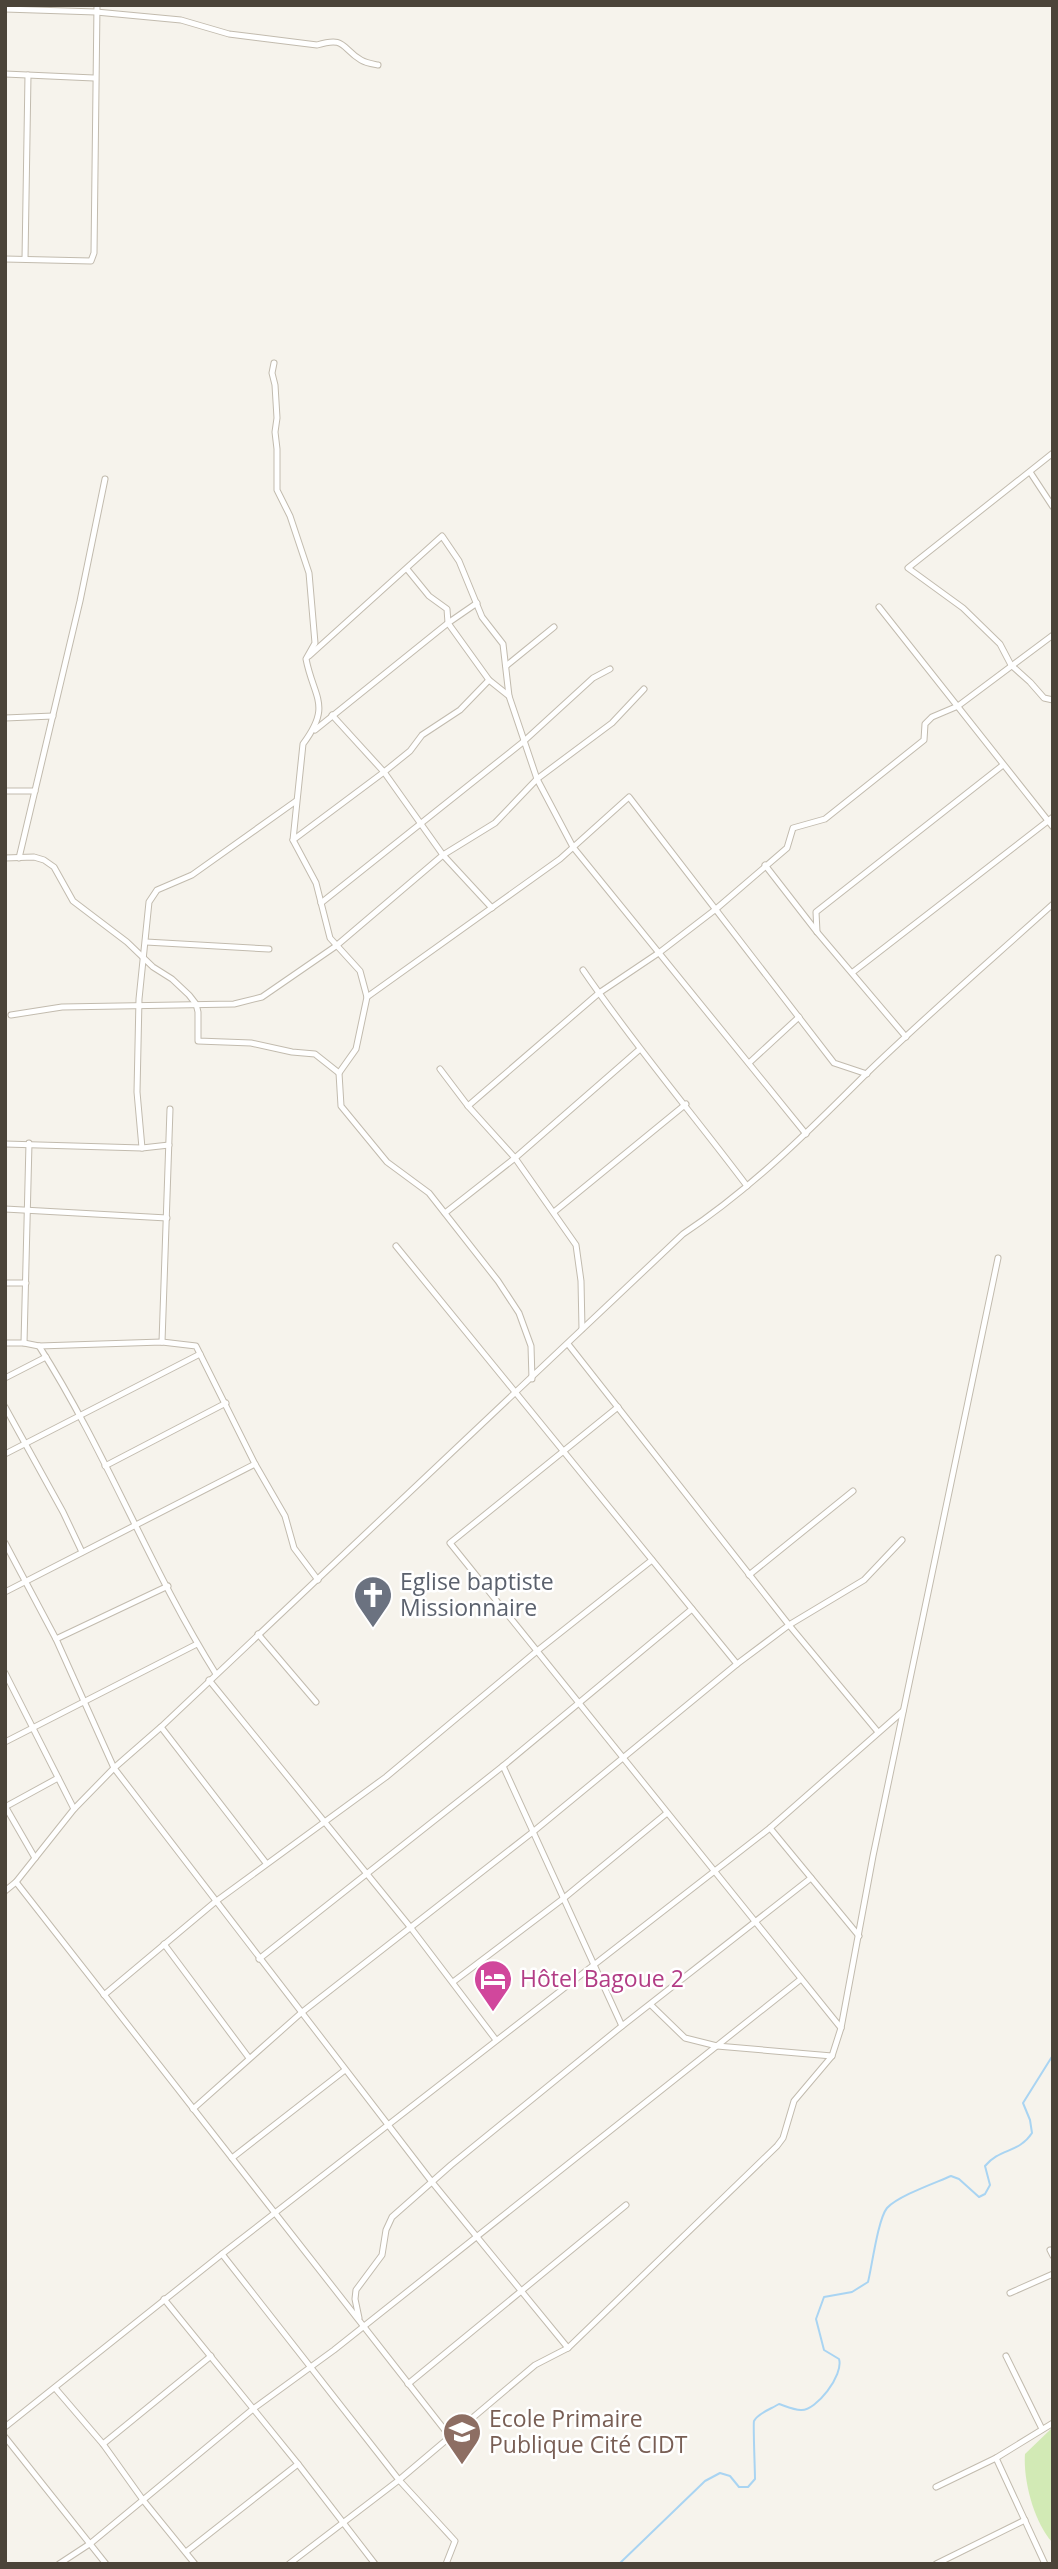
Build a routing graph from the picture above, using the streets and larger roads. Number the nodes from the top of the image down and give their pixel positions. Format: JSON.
{"nodes":[{"id":1,"x":30,"y":8,"type":"edge"},
{"id":2,"x":5,"y":9,"type":"edge"},
{"id":3,"x":96,"y":9,"type":"edge"},
{"id":4,"x":378,"y":65,"type":"dead end"},
{"id":5,"x":5,"y":74,"type":"edge"},
{"id":6,"x":28,"y":75,"type":"junction"},
{"id":7,"x":94,"y":78,"type":"junction"},
{"id":8,"x":5,"y":259,"type":"edge"},
{"id":9,"x":25,"y":259,"type":"junction"},
{"id":10,"x":274,"y":363,"type":"dead end"},
{"id":11,"x":1053,"y":453,"type":"edge"},
{"id":12,"x":1030,"y":472,"type":"junction"},
{"id":13,"x":105,"y":479,"type":"dead end"},
{"id":14,"x":1053,"y":507,"type":"edge"},
{"id":15,"x":407,"y":569,"type":"junction"},
{"id":16,"x":477,"y":603,"type":"junction"},
{"id":17,"x":879,"y":607,"type":"dead end"},
{"id":18,"x":448,"y":623,"type":"junction"},
{"id":19,"x":554,"y":627,"type":"dead end"},
{"id":20,"x":1053,"y":635,"type":"edge"},
{"id":21,"x":306,"y":659,"type":"junction"},
{"id":22,"x":1011,"y":665,"type":"junction"},
{"id":23,"x":506,"y":666,"type":"junction"},
{"id":24,"x":610,"y":669,"type":"dead end"},
{"id":25,"x":489,"y":680,"type":"junction"},
{"id":26,"x":644,"y":689,"type":"dead end"},
{"id":27,"x":509,"y":696,"type":"junction"},
{"id":28,"x":1053,"y":700,"type":"edge"},
{"id":29,"x":957,"y":706,"type":"junction"},
{"id":30,"x":332,"y":715,"type":"junction"},
{"id":31,"x":53,"y":716,"type":"junction"},
{"id":32,"x":5,"y":718,"type":"edge"},
{"id":33,"x":312,"y":732,"type":"junction"},
{"id":34,"x":523,"y":742,"type":"junction"},
{"id":35,"x":1003,"y":765,"type":"junction"},
{"id":36,"x":384,"y":772,"type":"junction"},
{"id":37,"x":537,"y":779,"type":"junction"},
{"id":38,"x":35,"y":790,"type":"junction"},
{"id":39,"x":5,"y":791,"type":"edge"},
{"id":40,"x":297,"y":800,"type":"junction"},
{"id":41,"x":1050,"y":819,"type":"edge"},
{"id":42,"x":421,"y":822,"type":"junction"},
{"id":43,"x":1053,"y":827,"type":"edge"},
{"id":44,"x":293,"y":840,"type":"junction"},
{"id":45,"x":573,"y":847,"type":"junction"},
{"id":46,"x":443,"y":855,"type":"junction"},
{"id":47,"x":5,"y":858,"type":"edge"},
{"id":48,"x":19,"y":858,"type":"junction"},
{"id":49,"x":765,"y":865,"type":"junction"},
{"id":50,"x":321,"y":903,"type":"junction"},
{"id":51,"x":1053,"y":904,"type":"edge"},
{"id":52,"x":492,"y":908,"type":"junction"},
{"id":53,"x":716,"y":909,"type":"junction"},
{"id":54,"x":817,"y":932,"type":"junction"},
{"id":55,"x":146,"y":942,"type":"junction"},
{"id":56,"x":337,"y":946,"type":"junction"},
{"id":57,"x":269,"y":949,"type":"dead end"},
{"id":58,"x":660,"y":952,"type":"junction"},
{"id":59,"x":144,"y":959,"type":"junction"},
{"id":60,"x":583,"y":970,"type":"dead end"},
{"id":61,"x":853,"y":972,"type":"junction"},
{"id":62,"x":599,"y":993,"type":"junction"},
{"id":63,"x":367,"y":997,"type":"junction"},
{"id":64,"x":139,"y":1004,"type":"junction"},
{"id":65,"x":195,"y":1004,"type":"junction"},
{"id":66,"x":11,"y":1015,"type":"dead end"},
{"id":67,"x":799,"y":1017,"type":"junction"},
{"id":68,"x":906,"y":1037,"type":"junction"},
{"id":69,"x":640,"y":1049,"type":"junction"},
{"id":70,"x":749,"y":1063,"type":"junction"},
{"id":71,"x":440,"y":1069,"type":"dead end"},
{"id":72,"x":339,"y":1073,"type":"junction"},
{"id":73,"x":867,"y":1074,"type":"junction"},
{"id":74,"x":686,"y":1104,"type":"junction"},
{"id":75,"x":468,"y":1106,"type":"junction"},
{"id":76,"x":170,"y":1109,"type":"dead end"},
{"id":77,"x":806,"y":1134,"type":"junction"},
{"id":78,"x":29,"y":1143,"type":"junction"},
{"id":79,"x":5,"y":1144,"type":"edge"},
{"id":80,"x":169,"y":1145,"type":"junction"},
{"id":81,"x":142,"y":1147,"type":"junction"},
{"id":82,"x":515,"y":1158,"type":"junction"},
{"id":83,"x":747,"y":1186,"type":"junction"},
{"id":84,"x":5,"y":1209,"type":"edge"},
{"id":85,"x":27,"y":1209,"type":"junction"},
{"id":86,"x":554,"y":1212,"type":"junction"},
{"id":87,"x":445,"y":1213,"type":"junction"},
{"id":88,"x":167,"y":1218,"type":"junction"},
{"id":89,"x":396,"y":1245,"type":"dead end"},
{"id":90,"x":998,"y":1258,"type":"dead end"},
{"id":91,"x":5,"y":1283,"type":"edge"},
{"id":92,"x":26,"y":1283,"type":"junction"},
{"id":93,"x":582,"y":1329,"type":"junction"},
{"id":94,"x":162,"y":1342,"type":"junction"},
{"id":95,"x":5,"y":1343,"type":"edge"},
{"id":96,"x":24,"y":1343,"type":"junction"},
{"id":97,"x":568,"y":1344,"type":"junction"},
{"id":98,"x":39,"y":1346,"type":"junction"},
{"id":99,"x":200,"y":1354,"type":"junction"},
{"id":100,"x":46,"y":1357,"type":"junction"},
{"id":101,"x":5,"y":1378,"type":"edge"},
{"id":102,"x":532,"y":1379,"type":"junction"},
{"id":103,"x":517,"y":1394,"type":"junction"},
{"id":104,"x":226,"y":1403,"type":"junction"},
{"id":105,"x":5,"y":1407,"type":"edge"},
{"id":106,"x":618,"y":1407,"type":"junction"},
{"id":107,"x":78,"y":1415,"type":"junction"},
{"id":108,"x":25,"y":1443,"type":"junction"},
{"id":109,"x":564,"y":1451,"type":"junction"},
{"id":110,"x":5,"y":1454,"type":"edge"},
{"id":111,"x":255,"y":1464,"type":"junction"},
{"id":112,"x":105,"y":1466,"type":"junction"},
{"id":113,"x":853,"y":1491,"type":"dead end"},
{"id":114,"x":137,"y":1525,"type":"junction"},
{"id":115,"x":902,"y":1540,"type":"dead end"},
{"id":116,"x":5,"y":1543,"type":"edge"},
{"id":117,"x":82,"y":1552,"type":"junction"},
{"id":118,"x":652,"y":1560,"type":"junction"},
{"id":119,"x":749,"y":1575,"type":"junction"},
{"id":120,"x":318,"y":1580,"type":"junction"},
{"id":121,"x":25,"y":1581,"type":"junction"},
{"id":122,"x":168,"y":1586,"type":"junction"},
{"id":123,"x":5,"y":1592,"type":"edge"},
{"id":124,"x":692,"y":1609,"type":"junction"},
{"id":125,"x":789,"y":1625,"type":"junction"},
{"id":126,"x":258,"y":1634,"type":"junction"},
{"id":127,"x":56,"y":1639,"type":"junction"},
{"id":128,"x":197,"y":1644,"type":"junction"},
{"id":129,"x":537,"y":1651,"type":"junction"},
{"id":130,"x":737,"y":1664,"type":"junction"},
{"id":131,"x":5,"y":1673,"type":"edge"},
{"id":132,"x":216,"y":1675,"type":"junction"},
{"id":133,"x":209,"y":1680,"type":"junction"},
{"id":134,"x":316,"y":1702,"type":"dead end"},
{"id":135,"x":86,"y":1703,"type":"junction"},
{"id":136,"x":579,"y":1703,"type":"junction"},
{"id":137,"x":904,"y":1710,"type":"junction"},
{"id":138,"x":161,"y":1727,"type":"junction"},
{"id":139,"x":33,"y":1728,"type":"junction"},
{"id":140,"x":878,"y":1732,"type":"junction"},
{"id":141,"x":5,"y":1742,"type":"edge"},
{"id":142,"x":623,"y":1758,"type":"junction"},
{"id":143,"x":503,"y":1766,"type":"junction"},
{"id":144,"x":114,"y":1768,"type":"junction"},
{"id":145,"x":58,"y":1778,"type":"junction"},
{"id":146,"x":5,"y":1807,"type":"edge"},
{"id":147,"x":74,"y":1809,"type":"junction"},
{"id":148,"x":667,"y":1814,"type":"junction"},
{"id":149,"x":323,"y":1823,"type":"junction"},
{"id":150,"x":770,"y":1828,"type":"junction"},
{"id":151,"x":534,"y":1831,"type":"junction"},
{"id":152,"x":35,"y":1858,"type":"junction"},
{"id":153,"x":266,"y":1863,"type":"junction"},
{"id":154,"x":714,"y":1870,"type":"junction"},
{"id":155,"x":366,"y":1874,"type":"junction"},
{"id":156,"x":811,"y":1878,"type":"junction"},
{"id":157,"x":16,"y":1882,"type":"junction"},
{"id":158,"x":5,"y":1891,"type":"edge"},
{"id":159,"x":564,"y":1898,"type":"junction"},
{"id":160,"x":215,"y":1902,"type":"junction"},
{"id":161,"x":756,"y":1922,"type":"junction"},
{"id":162,"x":411,"y":1928,"type":"junction"},
{"id":163,"x":859,"y":1936,"type":"junction"},
{"id":164,"x":164,"y":1944,"type":"junction"},
{"id":165,"x":260,"y":1959,"type":"junction"},
{"id":166,"x":593,"y":1964,"type":"junction"},
{"id":167,"x":802,"y":1979,"type":"junction"},
{"id":168,"x":453,"y":1982,"type":"junction"},
{"id":169,"x":104,"y":1995,"type":"junction"},
{"id":170,"x":651,"y":2005,"type":"junction"},
{"id":171,"x":301,"y":2013,"type":"junction"},
{"id":172,"x":622,"y":2026,"type":"junction"},
{"id":173,"x":841,"y":2028,"type":"junction"},
{"id":174,"x":496,"y":2040,"type":"junction"},
{"id":175,"x":717,"y":2046,"type":"junction"},
{"id":176,"x":832,"y":2056,"type":"junction"},
{"id":177,"x":249,"y":2058,"type":"junction"},
{"id":178,"x":345,"y":2070,"type":"junction"},
{"id":179,"x":193,"y":2109,"type":"junction"},
{"id":180,"x":388,"y":2125,"type":"junction"},
{"id":181,"x":232,"y":2158,"type":"junction"},
{"id":182,"x":432,"y":2182,"type":"junction"},
{"id":183,"x":626,"y":2205,"type":"dead end"},
{"id":184,"x":275,"y":2213,"type":"junction"},
{"id":185,"x":476,"y":2237,"type":"junction"},
{"id":186,"x":222,"y":2254,"type":"junction"},
{"id":187,"x":1053,"y":2274,"type":"edge"},
{"id":188,"x":520,"y":2291,"type":"junction"},
{"id":189,"x":1010,"y":2293,"type":"dead end"},
{"id":190,"x":164,"y":2299,"type":"junction"},
{"id":191,"x":362,"y":2324,"type":"junction"},
{"id":192,"x":568,"y":2348,"type":"junction"},
{"id":193,"x":211,"y":2356,"type":"junction"},
{"id":194,"x":1006,"y":2356,"type":"dead end"},
{"id":195,"x":311,"y":2367,"type":"junction"},
{"id":196,"x":408,"y":2384,"type":"junction"},
{"id":197,"x":55,"y":2388,"type":"junction"},
{"id":198,"x":253,"y":2409,"type":"junction"},
{"id":199,"x":1053,"y":2423,"type":"edge"},
{"id":200,"x":5,"y":2427,"type":"edge"},
{"id":201,"x":1042,"y":2429,"type":"junction"},
{"id":202,"x":5,"y":2437,"type":"edge"},
{"id":203,"x":451,"y":2438,"type":"junction"},
{"id":204,"x":103,"y":2444,"type":"junction"},
{"id":205,"x":996,"y":2458,"type":"junction"},
{"id":206,"x":298,"y":2464,"type":"junction"},
{"id":207,"x":399,"y":2480,"type":"junction"},
{"id":208,"x":936,"y":2487,"type":"dead end"},
{"id":209,"x":143,"y":2500,"type":"junction"},
{"id":210,"x":1025,"y":2519,"type":"junction"},
{"id":211,"x":342,"y":2524,"type":"junction"},
{"id":212,"x":91,"y":2543,"type":"junction"},
{"id":213,"x":186,"y":2552,"type":"junction"},
{"id":214,"x":293,"y":2563,"type":"edge"},
{"id":215,"x":59,"y":2564,"type":"edge"},
{"id":216,"x":106,"y":2564,"type":"edge"},
{"id":217,"x":195,"y":2564,"type":"edge"},
{"id":218,"x":375,"y":2564,"type":"edge"},
{"id":219,"x":446,"y":2564,"type":"edge"},
{"id":220,"x":936,"y":2564,"type":"edge"},
{"id":221,"x":1045,"y":2564,"type":"edge"}],
"edges":[{"from":1,"to":2,"type":"street"},
{"from":1,"to":3,"type":"street"},
{"from":3,"to":4,"type":"street"},
{"from":3,"to":7,"type":"street"},
{"from":5,"to":6,"type":"street"},
{"from":6,"to":7,"type":"street"},
{"from":6,"to":9,"type":"street"},
{"from":7,"to":9,"type":"street"},
{"from":8,"to":9,"type":"street"},
{"from":10,"to":21,"type":"street"},
{"from":11,"to":12,"type":"street"},
{"from":12,"to":14,"type":"street"},
{"from":12,"to":22,"type":"street"},
{"from":13,"to":31,"type":"street"},
{"from":15,"to":16,"type":"street"},
{"from":15,"to":18,"type":"street"},
{"from":15,"to":21,"type":"street"},
{"from":16,"to":18,"type":"street"},
{"from":16,"to":23,"type":"street"},
{"from":17,"to":29,"type":"street"},
{"from":18,"to":25,"type":"street"},
{"from":18,"to":30,"type":"street"},
{"from":19,"to":23,"type":"street"},
{"from":20,"to":22,"type":"street"},
{"from":21,"to":33,"type":"street"},
{"from":22,"to":28,"type":"street"},
{"from":22,"to":29,"type":"street"},
{"from":23,"to":27,"type":"street"},
{"from":24,"to":34,"type":"street"},
{"from":25,"to":27,"type":"street"},
{"from":25,"to":36,"type":"street"},
{"from":26,"to":37,"type":"street"},
{"from":27,"to":34,"type":"street"},
{"from":29,"to":35,"type":"street"},
{"from":29,"to":49,"type":"street"},
{"from":30,"to":33,"type":"street"},
{"from":30,"to":36,"type":"street"},
{"from":31,"to":32,"type":"street"},
{"from":31,"to":38,"type":"street"},
{"from":33,"to":40,"type":"street"},
{"from":34,"to":37,"type":"street"},
{"from":34,"to":42,"type":"street"},
{"from":35,"to":41,"type":"street"},
{"from":35,"to":54,"type":"street"},
{"from":36,"to":42,"type":"street"},
{"from":36,"to":44,"type":"street"},
{"from":37,"to":45,"type":"street"},
{"from":37,"to":46,"type":"street"},
{"from":38,"to":39,"type":"street"},
{"from":38,"to":48,"type":"street"},
{"from":40,"to":44,"type":"street"},
{"from":40,"to":55,"type":"street"},
{"from":41,"to":43,"type":"street"},
{"from":41,"to":61,"type":"street"},
{"from":42,"to":46,"type":"street"},
{"from":42,"to":50,"type":"street"},
{"from":44,"to":50,"type":"street"},
{"from":45,"to":52,"type":"street"},
{"from":45,"to":53,"type":"street"},
{"from":45,"to":58,"type":"street"},
{"from":46,"to":52,"type":"street"},
{"from":46,"to":56,"type":"street"},
{"from":47,"to":48,"type":"street"},
{"from":48,"to":59,"type":"street"},
{"from":49,"to":53,"type":"street"},
{"from":49,"to":54,"type":"street"},
{"from":50,"to":56,"type":"street"},
{"from":51,"to":68,"type":"street"},
{"from":52,"to":63,"type":"street"},
{"from":53,"to":58,"type":"street"},
{"from":53,"to":67,"type":"street"},
{"from":54,"to":61,"type":"street"},
{"from":55,"to":57,"type":"street"},
{"from":55,"to":59,"type":"street"},
{"from":56,"to":63,"type":"street"},
{"from":56,"to":65,"type":"street"},
{"from":58,"to":62,"type":"street"},
{"from":58,"to":70,"type":"street"},
{"from":59,"to":64,"type":"street"},
{"from":59,"to":65,"type":"street"},
{"from":60,"to":62,"type":"street"},
{"from":61,"to":68,"type":"street"},
{"from":62,"to":69,"type":"street"},
{"from":62,"to":75,"type":"street"},
{"from":63,"to":72,"type":"street"},
{"from":64,"to":65,"type":"street"},
{"from":64,"to":66,"type":"street"},
{"from":64,"to":81,"type":"street"},
{"from":65,"to":72,"type":"street"},
{"from":67,"to":70,"type":"street"},
{"from":67,"to":73,"type":"street"},
{"from":68,"to":73,"type":"street"},
{"from":69,"to":74,"type":"street"},
{"from":69,"to":82,"type":"street"},
{"from":70,"to":77,"type":"street"},
{"from":71,"to":75,"type":"street"},
{"from":72,"to":87,"type":"street"},
{"from":73,"to":77,"type":"street"},
{"from":74,"to":83,"type":"street"},
{"from":74,"to":86,"type":"street"},
{"from":75,"to":82,"type":"street"},
{"from":76,"to":80,"type":"street"},
{"from":77,"to":83,"type":"street"},
{"from":78,"to":79,"type":"street"},
{"from":78,"to":81,"type":"street"},
{"from":78,"to":85,"type":"street"},
{"from":80,"to":81,"type":"street"},
{"from":80,"to":88,"type":"street"},
{"from":82,"to":86,"type":"street"},
{"from":82,"to":87,"type":"street"},
{"from":83,"to":93,"type":"street"},
{"from":84,"to":85,"type":"street"},
{"from":85,"to":88,"type":"street"},
{"from":85,"to":92,"type":"street"},
{"from":86,"to":93,"type":"street"},
{"from":87,"to":102,"type":"street"},
{"from":88,"to":94,"type":"street"},
{"from":89,"to":103,"type":"street"},
{"from":90,"to":137,"type":"street"},
{"from":91,"to":92,"type":"street"},
{"from":92,"to":96,"type":"street"},
{"from":93,"to":97,"type":"street"},
{"from":94,"to":98,"type":"street"},
{"from":94,"to":99,"type":"street"},
{"from":95,"to":96,"type":"street"},
{"from":96,"to":98,"type":"street"},
{"from":97,"to":102,"type":"street"},
{"from":97,"to":106,"type":"street"},
{"from":98,"to":100,"type":"street"},
{"from":99,"to":104,"type":"street"},
{"from":99,"to":107,"type":"street"},
{"from":100,"to":101,"type":"street"},
{"from":100,"to":107,"type":"street"},
{"from":102,"to":103,"type":"street"},
{"from":103,"to":109,"type":"street"},
{"from":103,"to":120,"type":"street"},
{"from":104,"to":111,"type":"street"},
{"from":104,"to":112,"type":"street"},
{"from":105,"to":108,"type":"street"},
{"from":106,"to":109,"type":"street"},
{"from":106,"to":119,"type":"street"},
{"from":107,"to":108,"type":"street"},
{"from":107,"to":112,"type":"street"},
{"from":108,"to":110,"type":"street"},
{"from":108,"to":117,"type":"street"},
{"from":109,"to":118,"type":"street"},
{"from":109,"to":129,"type":"street"},
{"from":111,"to":114,"type":"street"},
{"from":111,"to":120,"type":"street"},
{"from":112,"to":114,"type":"street"},
{"from":113,"to":119,"type":"street"},
{"from":114,"to":117,"type":"street"},
{"from":114,"to":122,"type":"street"},
{"from":115,"to":125,"type":"street"},
{"from":116,"to":121,"type":"street"},
{"from":117,"to":121,"type":"street"},
{"from":118,"to":124,"type":"street"},
{"from":118,"to":129,"type":"street"},
{"from":119,"to":125,"type":"street"},
{"from":120,"to":126,"type":"street"},
{"from":121,"to":123,"type":"street"},
{"from":121,"to":127,"type":"street"},
{"from":122,"to":127,"type":"street"},
{"from":122,"to":128,"type":"street"},
{"from":124,"to":130,"type":"street"},
{"from":124,"to":136,"type":"street"},
{"from":125,"to":130,"type":"street"},
{"from":125,"to":140,"type":"street"},
{"from":126,"to":132,"type":"street"},
{"from":126,"to":134,"type":"street"},
{"from":127,"to":135,"type":"street"},
{"from":128,"to":132,"type":"street"},
{"from":128,"to":135,"type":"street"},
{"from":129,"to":136,"type":"street"},
{"from":129,"to":149,"type":"street"},
{"from":130,"to":142,"type":"street"},
{"from":131,"to":139,"type":"street"},
{"from":132,"to":133,"type":"street"},
{"from":133,"to":138,"type":"street"},
{"from":133,"to":149,"type":"street"},
{"from":135,"to":139,"type":"street"},
{"from":135,"to":144,"type":"street"},
{"from":136,"to":142,"type":"street"},
{"from":136,"to":143,"type":"street"},
{"from":137,"to":140,"type":"street"},
{"from":137,"to":163,"type":"street"},
{"from":138,"to":144,"type":"street"},
{"from":138,"to":153,"type":"street"},
{"from":139,"to":141,"type":"street"},
{"from":139,"to":145,"type":"street"},
{"from":140,"to":150,"type":"street"},
{"from":142,"to":148,"type":"street"},
{"from":142,"to":151,"type":"street"},
{"from":143,"to":151,"type":"street"},
{"from":143,"to":155,"type":"street"},
{"from":144,"to":147,"type":"street"},
{"from":144,"to":160,"type":"street"},
{"from":145,"to":146,"type":"street"},
{"from":145,"to":147,"type":"street"},
{"from":146,"to":152,"type":"street"},
{"from":147,"to":152,"type":"street"},
{"from":148,"to":154,"type":"street"},
{"from":148,"to":159,"type":"street"},
{"from":149,"to":153,"type":"street"},
{"from":149,"to":155,"type":"street"},
{"from":150,"to":154,"type":"street"},
{"from":150,"to":156,"type":"street"},
{"from":151,"to":159,"type":"street"},
{"from":151,"to":162,"type":"street"},
{"from":152,"to":157,"type":"street"},
{"from":153,"to":160,"type":"street"},
{"from":154,"to":161,"type":"street"},
{"from":154,"to":166,"type":"street"},
{"from":155,"to":162,"type":"street"},
{"from":155,"to":165,"type":"street"},
{"from":156,"to":161,"type":"street"},
{"from":156,"to":163,"type":"street"},
{"from":157,"to":158,"type":"street"},
{"from":157,"to":169,"type":"street"},
{"from":159,"to":166,"type":"street"},
{"from":159,"to":168,"type":"street"},
{"from":160,"to":164,"type":"street"},
{"from":160,"to":165,"type":"street"},
{"from":161,"to":167,"type":"street"},
{"from":161,"to":170,"type":"street"},
{"from":162,"to":168,"type":"street"},
{"from":162,"to":171,"type":"street"},
{"from":163,"to":173,"type":"street"},
{"from":164,"to":169,"type":"street"},
{"from":164,"to":177,"type":"street"},
{"from":165,"to":171,"type":"street"},
{"from":166,"to":172,"type":"street"},
{"from":166,"to":174,"type":"street"},
{"from":167,"to":173,"type":"street"},
{"from":167,"to":175,"type":"street"},
{"from":168,"to":174,"type":"street"},
{"from":169,"to":179,"type":"street"},
{"from":170,"to":172,"type":"street"},
{"from":170,"to":175,"type":"street"},
{"from":171,"to":177,"type":"street"},
{"from":171,"to":178,"type":"street"},
{"from":172,"to":182,"type":"street"},
{"from":173,"to":176,"type":"street"},
{"from":174,"to":180,"type":"street"},
{"from":175,"to":176,"type":"street"},
{"from":175,"to":185,"type":"street"},
{"from":176,"to":192,"type":"street"},
{"from":177,"to":179,"type":"street"},
{"from":178,"to":180,"type":"street"},
{"from":178,"to":181,"type":"street"},
{"from":179,"to":181,"type":"street"},
{"from":180,"to":182,"type":"street"},
{"from":180,"to":184,"type":"street"},
{"from":181,"to":184,"type":"street"},
{"from":182,"to":185,"type":"street"},
{"from":182,"to":191,"type":"street"},
{"from":183,"to":188,"type":"street"},
{"from":184,"to":186,"type":"street"},
{"from":184,"to":191,"type":"street"},
{"from":185,"to":188,"type":"street"},
{"from":185,"to":191,"type":"street"},
{"from":186,"to":190,"type":"street"},
{"from":186,"to":195,"type":"street"},
{"from":187,"to":189,"type":"street"},
{"from":188,"to":192,"type":"street"},
{"from":188,"to":196,"type":"street"},
{"from":190,"to":193,"type":"street"},
{"from":190,"to":197,"type":"street"},
{"from":191,"to":195,"type":"street"},
{"from":191,"to":196,"type":"street"},
{"from":192,"to":203,"type":"street"},
{"from":193,"to":198,"type":"street"},
{"from":193,"to":204,"type":"street"},
{"from":194,"to":201,"type":"street"},
{"from":195,"to":198,"type":"street"},
{"from":195,"to":207,"type":"street"},
{"from":196,"to":203,"type":"street"},
{"from":197,"to":200,"type":"street"},
{"from":197,"to":204,"type":"street"},
{"from":198,"to":206,"type":"street"},
{"from":198,"to":209,"type":"street"},
{"from":199,"to":201,"type":"street"},
{"from":201,"to":205,"type":"street"},
{"from":202,"to":212,"type":"street"},
{"from":203,"to":207,"type":"street"},
{"from":204,"to":209,"type":"street"},
{"from":205,"to":208,"type":"street"},
{"from":205,"to":210,"type":"street"},
{"from":206,"to":211,"type":"street"},
{"from":206,"to":213,"type":"street"},
{"from":207,"to":211,"type":"street"},
{"from":207,"to":219,"type":"street"},
{"from":209,"to":212,"type":"street"},
{"from":209,"to":213,"type":"street"},
{"from":210,"to":220,"type":"street"},
{"from":210,"to":221,"type":"street"},
{"from":211,"to":214,"type":"street"},
{"from":211,"to":218,"type":"street"},
{"from":212,"to":215,"type":"street"},
{"from":212,"to":216,"type":"street"},
{"from":213,"to":217,"type":"street"}]}
